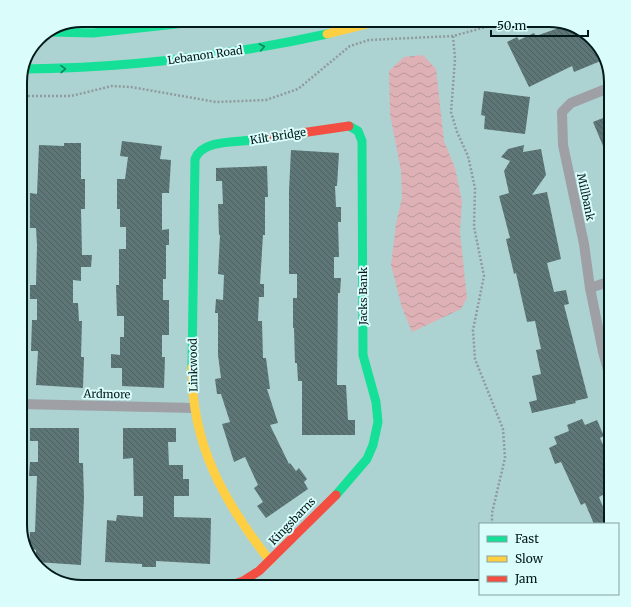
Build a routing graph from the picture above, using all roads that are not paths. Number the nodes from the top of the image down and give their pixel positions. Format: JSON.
{"nodes":[{"id":1,"x":148,"y":27,"type":"edge"},
{"id":2,"x":353,"y":27,"type":"edge"},
{"id":3,"x":59,"y":32,"type":"edge"},
{"id":4,"x":29,"y":69,"type":"edge"},
{"id":5,"x":604,"y":90,"type":"edge"},
{"id":6,"x":356,"y":129,"type":"joint"},
{"id":7,"x":200,"y":150,"type":"joint"},
{"id":8,"x":604,"y":283,"type":"edge"},
{"id":9,"x":590,"y":288,"type":"junction"},
{"id":10,"x":604,"y":356,"type":"edge"},
{"id":11,"x":27,"y":404,"type":"edge"},
{"id":12,"x":194,"y":408,"type":"junction"},
{"id":13,"x":365,"y":460,"type":"joint"},
{"id":14,"x":270,"y":560,"type":"junction"},
{"id":15,"x":243,"y":580,"type":"edge"}],
"edges":[{"from":1,"to":3,"type":"street"},
{"from":4,"to":2,"type":"street","name":"Lebanon Road","one_way":true},
{"from":5,"to":9,"type":"street","name":"Millbank"},
{"from":6,"to":7,"type":"street","name":"Kilt Bridge"},
{"from":6,"to":13,"type":"street","name":"Jacks Bank"},
{"from":7,"to":12,"type":"street","name":"Linkwood"},
{"from":8,"to":9,"type":"street"},
{"from":9,"to":10,"type":"street","name":"Millbank"},
{"from":11,"to":12,"type":"street","name":"Ardmore"},
{"from":12,"to":14,"type":"street","name":"Linkwood"},
{"from":13,"to":14,"type":"street","name":"Kingsbarns"},
{"from":14,"to":15,"type":"street","name":"Kingsbarns"}]}
